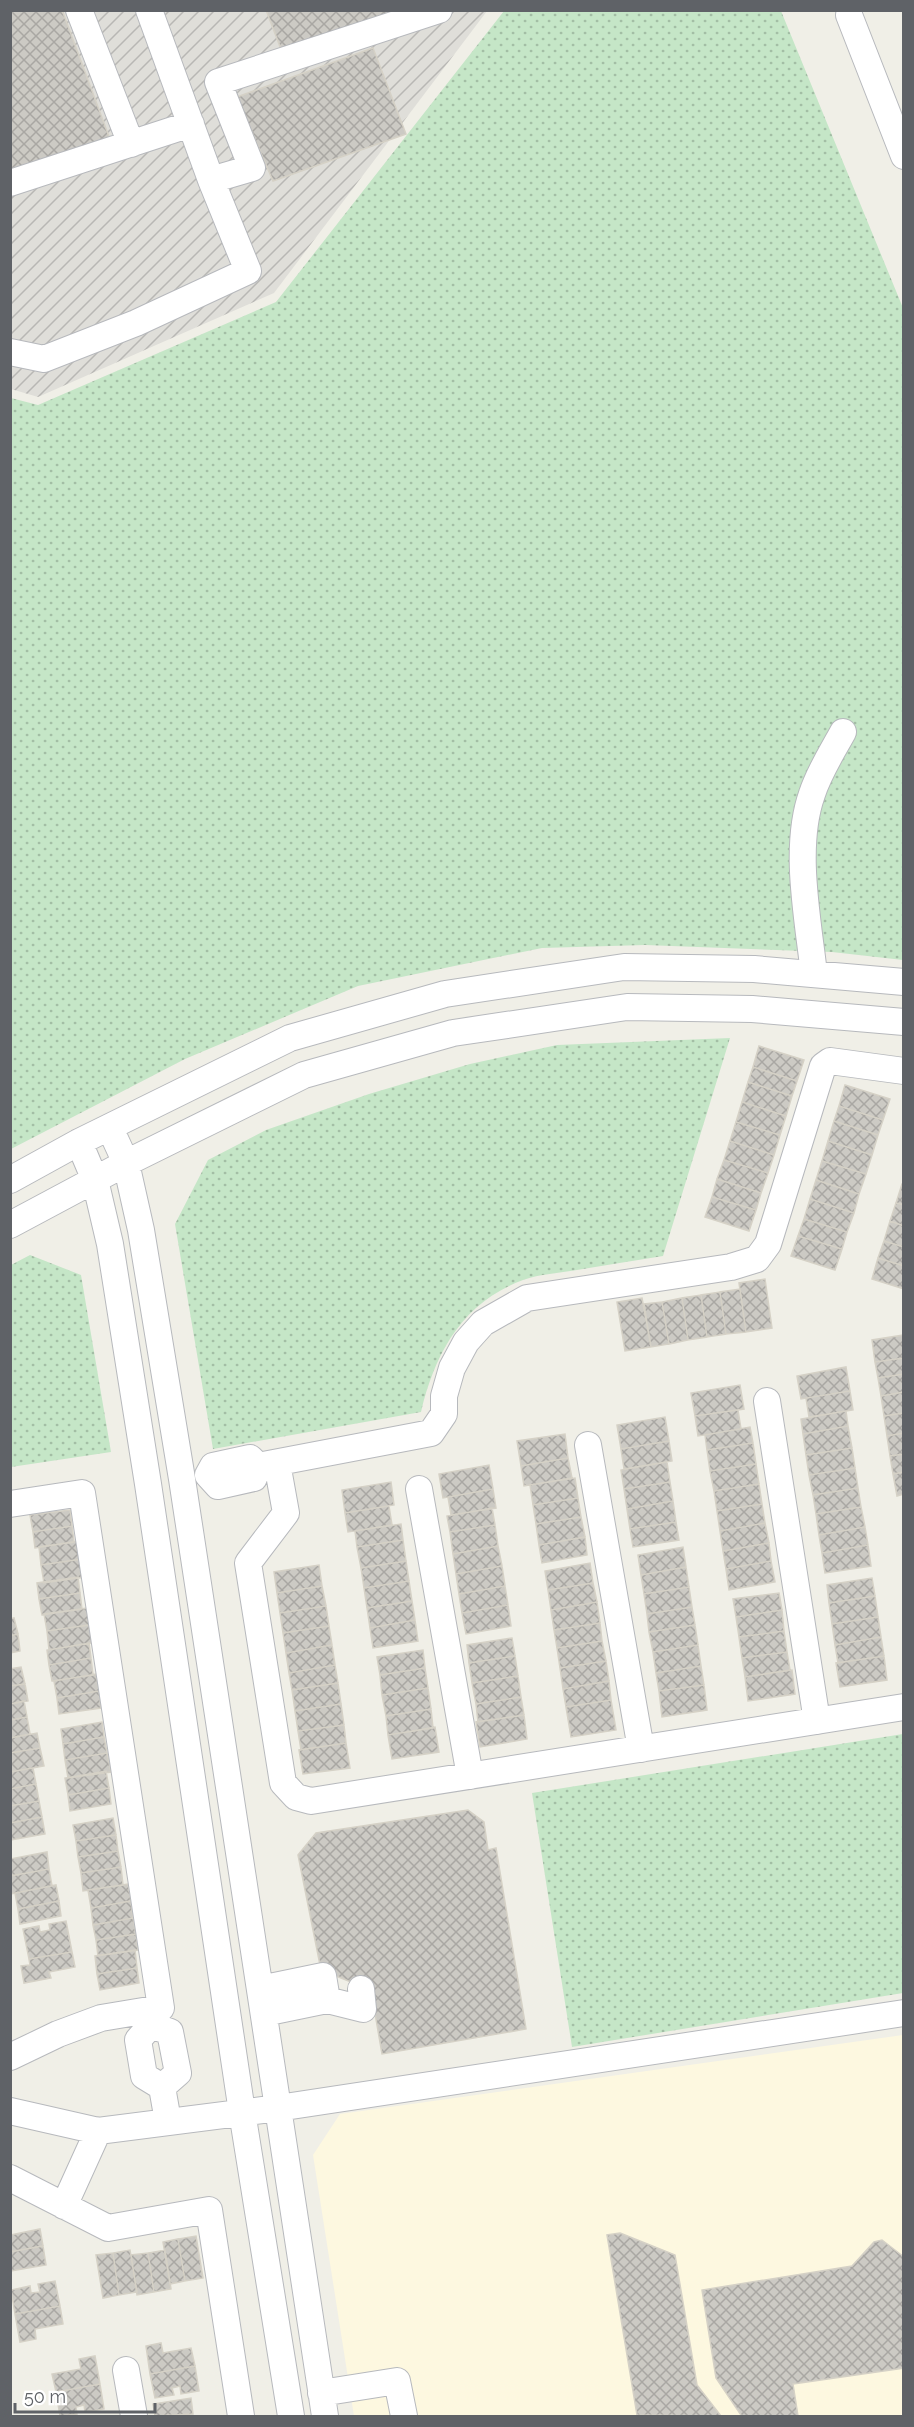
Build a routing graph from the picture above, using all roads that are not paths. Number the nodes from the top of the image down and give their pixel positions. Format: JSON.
{"nodes":[{"id":1,"x":79,"y":10,"type":"edge"},
{"id":2,"x":149,"y":10,"type":"edge"},
{"id":3,"x":439,"y":10,"type":"edge"},
{"id":4,"x":849,"y":15,"type":"dead end"},
{"id":5,"x":191,"y":124,"type":"junction"},
{"id":6,"x":131,"y":144,"type":"junction"},
{"id":7,"x":903,"y":156,"type":"edge"},
{"id":8,"x":211,"y":180,"type":"junction"},
{"id":9,"x":10,"y":183,"type":"edge"},
{"id":10,"x":10,"y":352,"type":"edge"},
{"id":11,"x":843,"y":732,"type":"dead end"},
{"id":12,"x":814,"y":974,"type":"junction"},
{"id":13,"x":903,"y":982,"type":"edge"},
{"id":14,"x":903,"y":1022,"type":"edge"},
{"id":15,"x":903,"y":1071,"type":"edge"},
{"id":16,"x":110,"y":1128,"type":"junction"},
{"id":17,"x":79,"y":1142,"type":"junction"},
{"id":18,"x":126,"y":1163,"type":"junction"},
{"id":19,"x":10,"y":1180,"type":"edge"},
{"id":20,"x":95,"y":1180,"type":"junction"},
{"id":21,"x":10,"y":1225,"type":"edge"},
{"id":22,"x":767,"y":1401,"type":"dead end"},
{"id":23,"x":588,"y":1445,"type":"dead end"},
{"id":24,"x":267,"y":1464,"type":"junction"},
{"id":25,"x":182,"y":1479,"type":"junction"},
{"id":26,"x":148,"y":1484,"type":"junction"},
{"id":27,"x":419,"y":1489,"type":"dead end"},
{"id":28,"x":10,"y":1504,"type":"edge"},
{"id":29,"x":903,"y":1707,"type":"edge"},
{"id":30,"x":817,"y":1721,"type":"junction"},
{"id":31,"x":641,"y":1749,"type":"junction"},
{"id":32,"x":470,"y":1776,"type":"junction"},
{"id":33,"x":361,"y":1989,"type":"dead end"},
{"id":34,"x":262,"y":2001,"type":"junction"},
{"id":35,"x":903,"y":2013,"type":"edge"},
{"id":36,"x":149,"y":2018,"type":"junction"},
{"id":37,"x":10,"y":2057,"type":"edge"},
{"id":38,"x":162,"y":2087,"type":"junction"},
{"id":39,"x":278,"y":2108,"type":"junction"},
{"id":40,"x":10,"y":2111,"type":"edge"},
{"id":41,"x":242,"y":2112,"type":"junction"},
{"id":42,"x":168,"y":2121,"type":"junction"},
{"id":43,"x":98,"y":2131,"type":"junction"},
{"id":44,"x":10,"y":2178,"type":"edge"},
{"id":45,"x":64,"y":2206,"type":"junction"},
{"id":46,"x":126,"y":2370,"type":"dead end"},
{"id":47,"x":323,"y":2405,"type":"edge"},
{"id":48,"x":134,"y":2416,"type":"edge"},
{"id":49,"x":241,"y":2416,"type":"edge"},
{"id":50,"x":291,"y":2416,"type":"edge"},
{"id":51,"x":404,"y":2416,"type":"edge"}],
"edges":[{"from":1,"to":6,"type":"street"},
{"from":2,"to":5,"type":"street"},
{"from":3,"to":8,"type":"street"},
{"from":4,"to":7,"type":"street"},
{"from":5,"to":6,"type":"street"},
{"from":5,"to":8,"type":"street"},
{"from":6,"to":9,"type":"street"},
{"from":8,"to":10,"type":"street"},
{"from":11,"to":12,"type":"street"},
{"from":12,"to":13,"type":"street"},
{"from":12,"to":16,"type":"street"},
{"from":14,"to":18,"type":"street"},
{"from":15,"to":24,"type":"street"},
{"from":16,"to":17,"type":"street"},
{"from":16,"to":18,"type":"street"},
{"from":17,"to":19,"type":"street"},
{"from":17,"to":20,"type":"street"},
{"from":18,"to":20,"type":"street"},
{"from":18,"to":25,"type":"street"},
{"from":20,"to":21,"type":"street"},
{"from":20,"to":26,"type":"street"},
{"from":22,"to":30,"type":"street"},
{"from":23,"to":31,"type":"street"},
{"from":24,"to":25,"type":"street"},
{"from":24,"to":32,"type":"street"},
{"from":25,"to":26,"type":"street"},
{"from":25,"to":34,"type":"street"},
{"from":26,"to":41,"type":"street"},
{"from":27,"to":32,"type":"street"},
{"from":28,"to":36,"type":"street"},
{"from":29,"to":30,"type":"street"},
{"from":30,"to":31,"type":"street"},
{"from":31,"to":32,"type":"street"},
{"from":33,"to":34,"type":"street"},
{"from":34,"to":39,"type":"street"},
{"from":35,"to":39,"type":"street"},
{"from":36,"to":37,"type":"street"},
{"from":36,"to":38,"type":"street"},
{"from":36,"to":38,"type":"street"},
{"from":38,"to":42,"type":"street"},
{"from":39,"to":41,"type":"street"},
{"from":39,"to":47,"type":"street"},
{"from":40,"to":43,"type":"street"},
{"from":41,"to":42,"type":"street"},
{"from":41,"to":50,"type":"street"},
{"from":42,"to":43,"type":"street"},
{"from":43,"to":45,"type":"street"},
{"from":44,"to":45,"type":"street"},
{"from":45,"to":49,"type":"street"},
{"from":46,"to":48,"type":"street"},
{"from":47,"to":51,"type":"street"}]}
